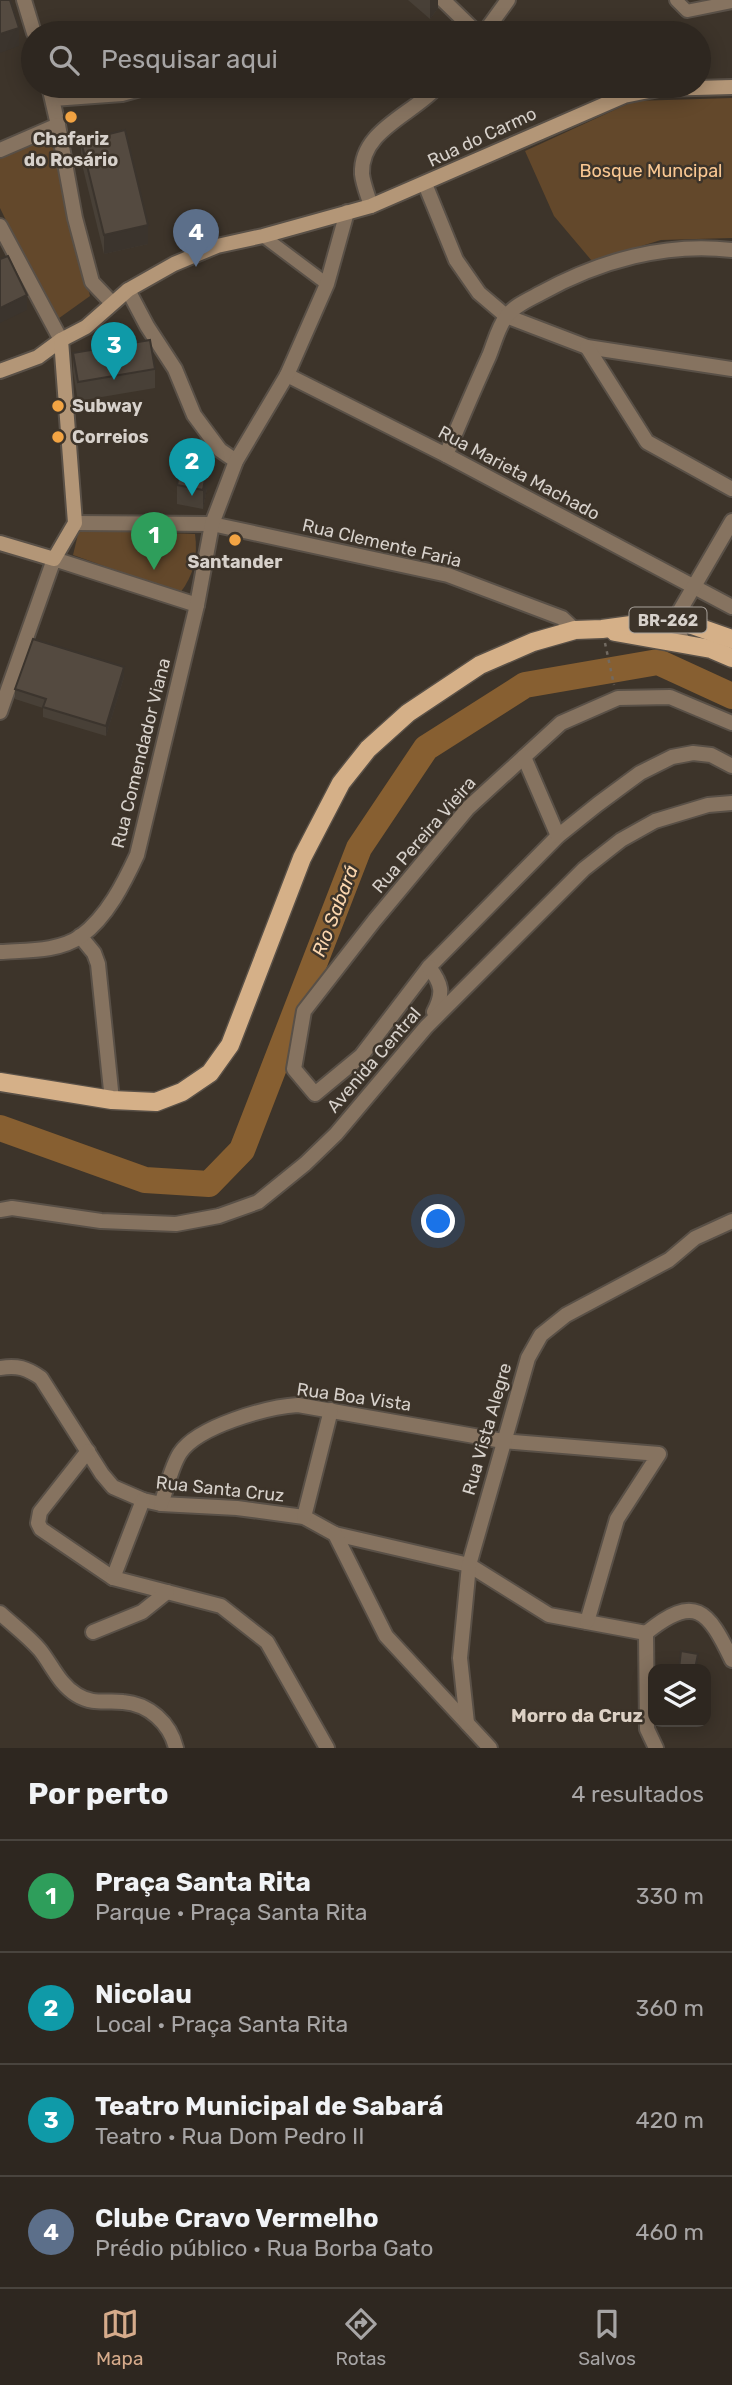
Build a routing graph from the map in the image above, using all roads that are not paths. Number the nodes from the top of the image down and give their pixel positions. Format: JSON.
{"nodes":[{"id":1,"x":24,"y":0,"type":"edge"},
{"id":2,"x":443,"y":0,"type":"edge"},
{"id":3,"x":508,"y":0,"type":"edge"},
{"id":4,"x":676,"y":0,"type":"edge"},
{"id":5,"x":732,"y":2,"type":"edge"},
{"id":6,"x":30,"y":21,"type":"edge"},
{"id":7,"x":465,"y":21,"type":"edge"},
{"id":8,"x":493,"y":21,"type":"edge"},
{"id":9,"x":732,"y":87,"type":"edge"},
{"id":10,"x":711,"y":88,"type":"edge"},
{"id":11,"x":52,"y":98,"type":"edge"},
{"id":12,"x":423,"y":98,"type":"edge"},
{"id":13,"x":619,"y":98,"type":"edge"},
{"id":14,"x":58,"y":125,"type":"junction"},
{"id":15,"x":0,"y":150,"type":"edge"},
{"id":16,"x":425,"y":184,"type":"junction"},
{"id":17,"x":371,"y":206,"type":"junction"},
{"id":18,"x":347,"y":212,"type":"junction"},
{"id":19,"x":0,"y":226,"type":"edge"},
{"id":20,"x":263,"y":236,"type":"junction"},
{"id":21,"x":732,"y":250,"type":"edge"},
{"id":22,"x":327,"y":285,"type":"junction"},
{"id":23,"x":128,"y":290,"type":"junction"},
{"id":24,"x":112,"y":303,"type":"junction"},
{"id":25,"x":506,"y":316,"type":"junction"},
{"id":26,"x":61,"y":340,"type":"junction"},
{"id":27,"x":587,"y":347,"type":"junction"},
{"id":28,"x":732,"y":369,"type":"edge"},
{"id":29,"x":0,"y":371,"type":"edge"},
{"id":30,"x":286,"y":375,"type":"junction"},
{"id":31,"x":446,"y":455,"type":"junction"},
{"id":32,"x":236,"y":461,"type":"junction"},
{"id":33,"x":732,"y":489,"type":"edge"},
{"id":34,"x":732,"y":521,"type":"edge"},
{"id":35,"x":75,"y":523,"type":"junction"},
{"id":36,"x":212,"y":524,"type":"junction"},
{"id":37,"x":0,"y":543,"type":"edge"},
{"id":38,"x":54,"y":559,"type":"junction"},
{"id":39,"x":692,"y":586,"type":"junction"},
{"id":40,"x":197,"y":605,"type":"junction"},
{"id":41,"x":732,"y":607,"type":"edge"},
{"id":42,"x":675,"y":619,"type":"junction"},
{"id":43,"x":575,"y":630,"type":"junction"},
{"id":44,"x":603,"y":636,"type":"junction"},
{"id":45,"x":732,"y":639,"type":"edge"},
{"id":46,"x":685,"y":644,"type":"junction"},
{"id":47,"x":732,"y":658,"type":"edge"},
{"id":48,"x":0,"y":712,"type":"edge"},
{"id":49,"x":732,"y":723,"type":"edge"},
{"id":50,"x":524,"y":757,"type":"junction"},
{"id":51,"x":732,"y":766,"type":"edge"},
{"id":52,"x":732,"y":803,"type":"edge"},
{"id":53,"x":558,"y":836,"type":"junction"},
{"id":54,"x":80,"y":936,"type":"junction"},
{"id":55,"x":0,"y":952,"type":"edge"},
{"id":56,"x":429,"y":967,"type":"junction"},
{"id":57,"x":426,"y":1027,"type":"junction"},
{"id":58,"x":0,"y":1082,"type":"edge"},
{"id":59,"x":112,"y":1100,"type":"junction"},
{"id":60,"x":0,"y":1210,"type":"edge"},
{"id":61,"x":732,"y":1221,"type":"edge"},
{"id":62,"x":0,"y":1368,"type":"edge"},
{"id":63,"x":331,"y":1410,"type":"junction"},
{"id":64,"x":503,"y":1441,"type":"junction"},
{"id":65,"x":88,"y":1451,"type":"junction"},
{"id":66,"x":143,"y":1500,"type":"junction"},
{"id":67,"x":161,"y":1504,"type":"junction"},
{"id":68,"x":304,"y":1517,"type":"junction"},
{"id":69,"x":335,"y":1534,"type":"junction"},
{"id":70,"x":469,"y":1565,"type":"junction"},
{"id":71,"x":113,"y":1578,"type":"junction"},
{"id":72,"x":167,"y":1592,"type":"junction"},
{"id":73,"x":0,"y":1614,"type":"edge"},
{"id":74,"x":587,"y":1622,"type":"junction"},
{"id":75,"x":93,"y":1632,"type":"dead end"},
{"id":76,"x":646,"y":1633,"type":"junction"},
{"id":77,"x":732,"y":1660,"type":"edge"},
{"id":78,"x":467,"y":1723,"type":"junction"},
{"id":79,"x":176,"y":1748,"type":"edge"},
{"id":80,"x":327,"y":1748,"type":"edge"},
{"id":81,"x":490,"y":1748,"type":"edge"},
{"id":82,"x":656,"y":1748,"type":"edge"}],
"edges":[{"from":1,"to":6,"type":"street"},
{"from":2,"to":7,"type":"street"},
{"from":3,"to":8,"type":"street"},
{"from":4,"to":5,"type":"street"},
{"from":9,"to":10,"type":"main road","name":"Rua do Carmo"},
{"from":11,"to":14,"type":"street"},
{"from":12,"to":17,"type":"street"},
{"from":13,"to":16,"type":"main road","name":"Rua do Carmo"},
{"from":14,"to":15,"type":"street"},
{"from":14,"to":24,"type":"street"},
{"from":16,"to":17,"type":"main road","name":"Rua do Carmo"},
{"from":16,"to":25,"type":"street"},
{"from":17,"to":18,"type":"main road","name":"Rua do Carmo"},
{"from":18,"to":20,"type":"main road","name":"Rua do Carmo"},
{"from":18,"to":22,"type":"street"},
{"from":19,"to":26,"type":"street"},
{"from":20,"to":22,"type":"street"},
{"from":20,"to":23,"type":"main road","name":"Rua do Carmo"},
{"from":21,"to":25,"type":"street"},
{"from":22,"to":30,"type":"street"},
{"from":23,"to":24,"type":"main road","name":"Rua do Carmo"},
{"from":23,"to":32,"type":"street"},
{"from":24,"to":26,"type":"main road","name":"Rua do Carmo"},
{"from":25,"to":27,"type":"street"},
{"from":25,"to":31,"type":"street"},
{"from":26,"to":29,"type":"main road","name":"Rua do Carmo"},
{"from":26,"to":35,"type":"main road"},
{"from":27,"to":28,"type":"street"},
{"from":27,"to":33,"type":"street"},
{"from":30,"to":31,"type":"street","name":"Rua Marieta Machado"},
{"from":30,"to":32,"type":"street"},
{"from":31,"to":39,"type":"street","name":"Rua Marieta Machado"},
{"from":32,"to":36,"type":"street"},
{"from":34,"to":39,"type":"street"},
{"from":35,"to":36,"type":"street","name":"Rua Clemente Faria"},
{"from":35,"to":38,"type":"main road"},
{"from":36,"to":40,"type":"street","name":"Rua Comendador Viana"},
{"from":36,"to":43,"type":"street","name":"Rua Clemente Faria"},
{"from":37,"to":38,"type":"main road"},
{"from":38,"to":40,"type":"street"},
{"from":38,"to":48,"type":"street"},
{"from":39,"to":41,"type":"street","name":"Rua Marieta Machado"},
{"from":39,"to":42,"type":"street"},
{"from":40,"to":54,"type":"street","name":"Rua Comendador Viana"},
{"from":42,"to":44,"type":"main road","number":"BR-262"},
{"from":42,"to":45,"type":"main road","number":"BR-262"},
{"from":42,"to":46,"type":"street"},
{"from":43,"to":44,"type":"main road","number":"BR-262"},
{"from":43,"to":59,"type":"main road","number":"BR-262"},
{"from":44,"to":46,"type":"main road","number":"BR-262"},
{"from":46,"to":47,"type":"main road","number":"BR-262"},
{"from":49,"to":50,"type":"street","name":"Rua Pereira Vieira"},
{"from":50,"to":53,"type":"street"},
{"from":50,"to":56,"type":"street","name":"Rua Pereira Vieira"},
{"from":51,"to":53,"type":"street","name":"Rua Pereira Vieira"},
{"from":52,"to":57,"type":"street","name":"Avenida Central"},
{"from":53,"to":56,"type":"street","name":"Rua Pereira Vieira"},
{"from":54,"to":55,"type":"street","name":"Rua Comendador Viana"},
{"from":54,"to":59,"type":"street"},
{"from":56,"to":57,"type":"street"},
{"from":57,"to":60,"type":"street","name":"Avenida Central"},
{"from":58,"to":59,"type":"main road","number":"BR-262"},
{"from":61,"to":64,"type":"street","name":"Rua Vista Alegre"},
{"from":62,"to":65,"type":"street","name":"Rua Santa Cruz"},
{"from":63,"to":64,"type":"street","name":"Rua Boa Vista"},
{"from":63,"to":67,"type":"street","name":"Rua Boa Vista"},
{"from":63,"to":68,"type":"street"},
{"from":64,"to":70,"type":"street","name":"Rua Vista Alegre"},
{"from":64,"to":74,"type":"street","name":"Rua Boa Vista"},
{"from":65,"to":66,"type":"street","name":"Rua Santa Cruz"},
{"from":65,"to":71,"type":"street"},
{"from":66,"to":67,"type":"street","name":"Rua Santa Cruz"},
{"from":66,"to":71,"type":"street"},
{"from":67,"to":68,"type":"street","name":"Rua Santa Cruz"},
{"from":68,"to":69,"type":"street","name":"Rua Santa Cruz"},
{"from":69,"to":70,"type":"street","name":"Rua Santa Cruz"},
{"from":69,"to":78,"type":"street"},
{"from":70,"to":74,"type":"street","name":"Rua Santa Cruz"},
{"from":70,"to":78,"type":"street","name":"Rua Vista Alegre"},
{"from":71,"to":72,"type":"street"},
{"from":72,"to":75,"type":"street"},
{"from":72,"to":80,"type":"street"},
{"from":73,"to":79,"type":"street"},
{"from":74,"to":76,"type":"street","name":"Rua Santa Cruz"},
{"from":76,"to":77,"type":"street"},
{"from":76,"to":82,"type":"street"},
{"from":78,"to":81,"type":"street"}]}
